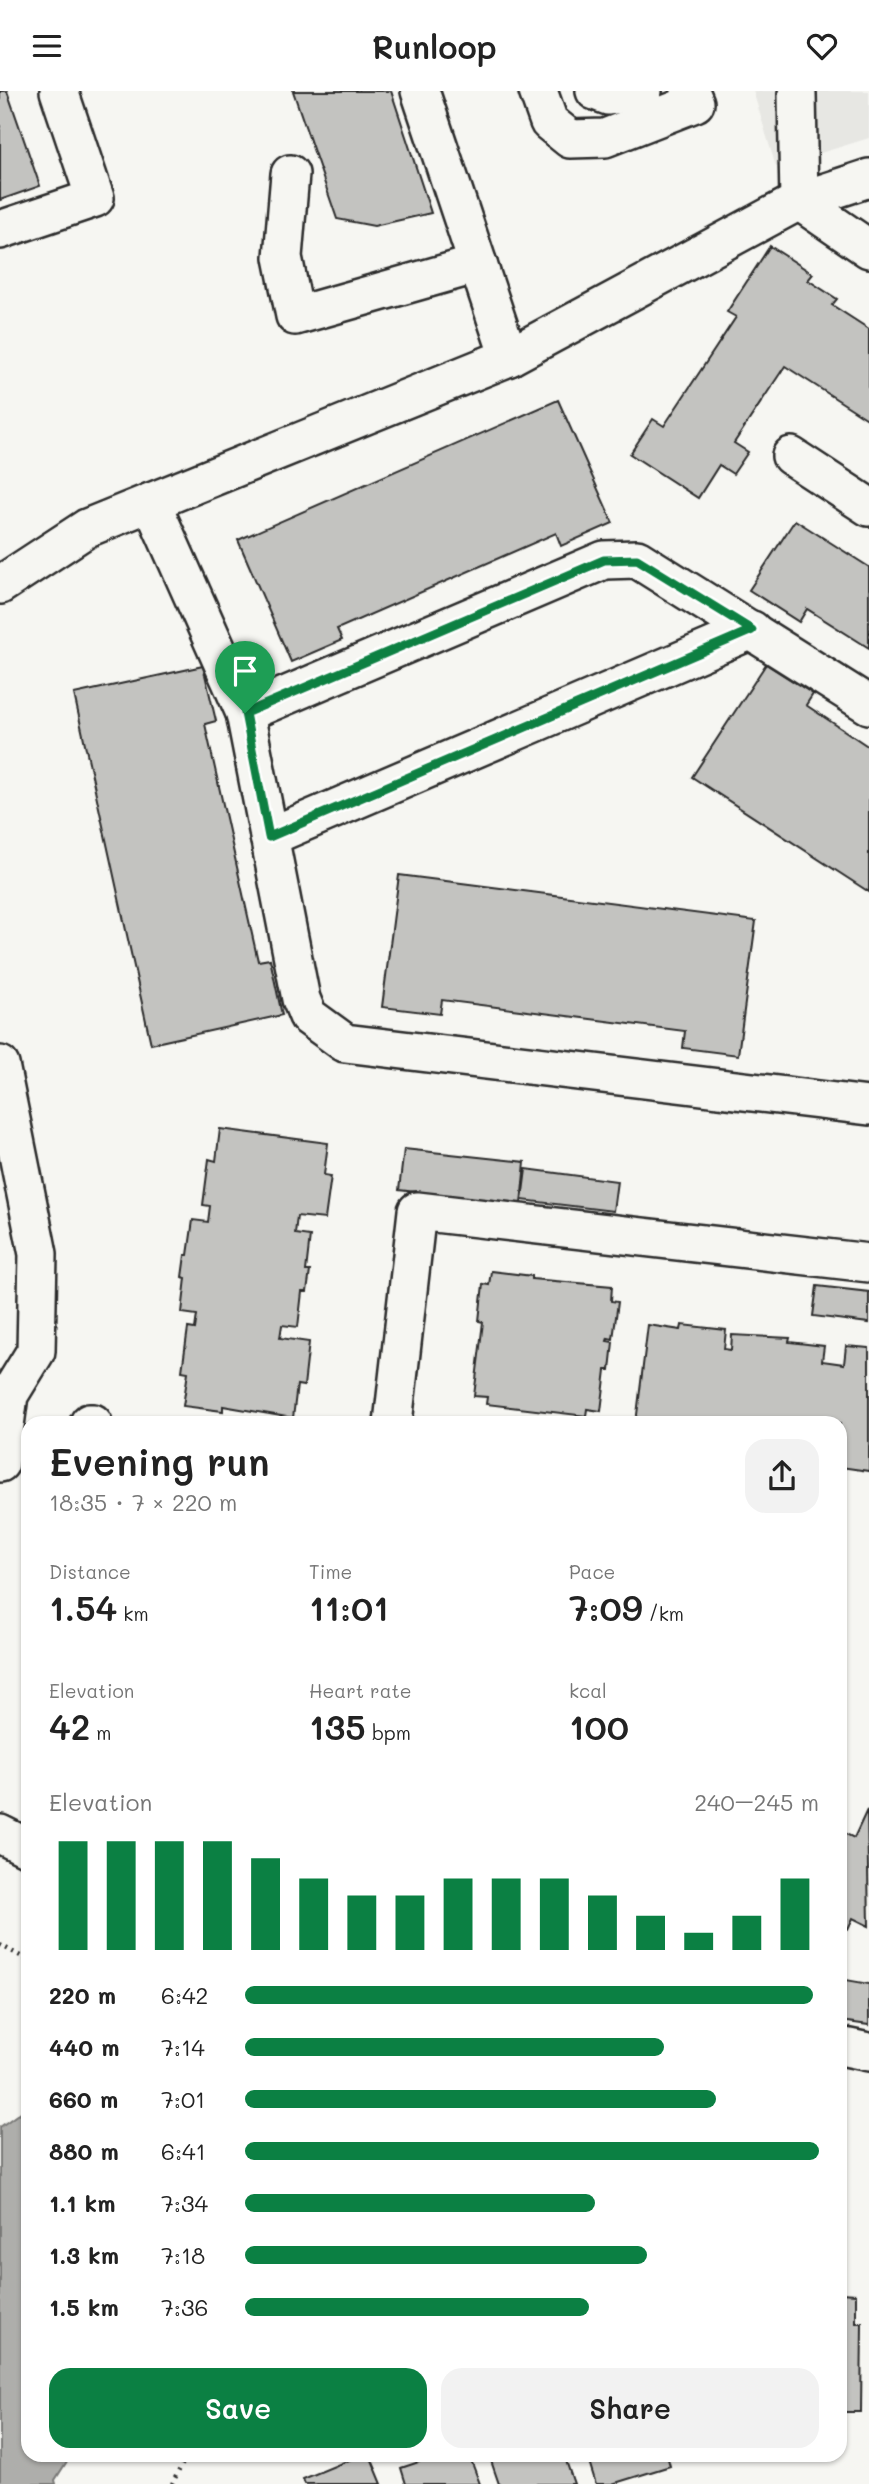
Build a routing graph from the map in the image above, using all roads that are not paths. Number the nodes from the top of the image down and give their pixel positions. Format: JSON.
{"nodes":[{"id":1,"x":59,"y":91,"type":"edge"},
{"id":2,"x":420,"y":91,"type":"edge"},
{"id":3,"x":538,"y":91,"type":"edge"},
{"id":4,"x":595,"y":91,"type":"edge"},
{"id":5,"x":643,"y":91,"type":"edge"},
{"id":6,"x":691,"y":91,"type":"edge"},
{"id":7,"x":800,"y":92,"type":"edge"},
{"id":8,"x":290,"y":174,"type":"dead end"},
{"id":9,"x":869,"y":178,"type":"edge"},
{"id":10,"x":799,"y":201,"type":"junction"},
{"id":11,"x":0,"y":230,"type":"edge"},
{"id":12,"x":869,"y":249,"type":"edge"},
{"id":13,"x":478,"y":264,"type":"junction"},
{"id":14,"x":509,"y":358,"type":"junction"},
{"id":15,"x":791,"y":456,"type":"dead end"},
{"id":16,"x":151,"y":502,"type":"junction"},
{"id":17,"x":869,"y":507,"type":"edge"},
{"id":18,"x":0,"y":585,"type":"edge"},
{"id":19,"x":752,"y":630,"type":"junction"},
{"id":20,"x":869,"y":705,"type":"edge"},
{"id":21,"x":245,"y":713,"type":"junction"},
{"id":22,"x":269,"y":837,"type":"junction"},
{"id":23,"x":0,"y":1065,"type":"edge"},
{"id":24,"x":869,"y":1105,"type":"edge"},
{"id":25,"x":869,"y":1263,"type":"edge"},
{"id":26,"x":5,"y":1387,"type":"edge"},
{"id":27,"x":394,"y":1416,"type":"edge"},
{"id":28,"x":15,"y":1447,"type":"edge"},
{"id":29,"x":0,"y":1834,"type":"edge"},
{"id":30,"x":21,"y":1844,"type":"edge"},
{"id":31,"x":847,"y":2047,"type":"edge"},
{"id":32,"x":869,"y":2052,"type":"edge"}],
"edges":[{"from":1,"to":11,"type":"street"},
{"from":2,"to":13,"type":"street"},
{"from":3,"to":6,"type":"street"},
{"from":4,"to":5,"type":"street"},
{"from":7,"to":10,"type":"street"},
{"from":8,"to":13,"type":"street"},
{"from":9,"to":10,"type":"street"},
{"from":10,"to":12,"type":"street"},
{"from":10,"to":14,"type":"street"},
{"from":13,"to":14,"type":"street"},
{"from":14,"to":16,"type":"street"},
{"from":15,"to":17,"type":"street"},
{"from":16,"to":18,"type":"street"},
{"from":16,"to":21,"type":"street"},
{"from":19,"to":20,"type":"street"},
{"from":19,"to":21,"type":"street"},
{"from":19,"to":22,"type":"street"},
{"from":21,"to":22,"type":"street"},
{"from":22,"to":24,"type":"street"},
{"from":23,"to":26,"type":"street"},
{"from":25,"to":27,"type":"street"},
{"from":26,"to":28,"type":"street"},
{"from":29,"to":30,"type":"street"},
{"from":31,"to":32,"type":"street"}]}
